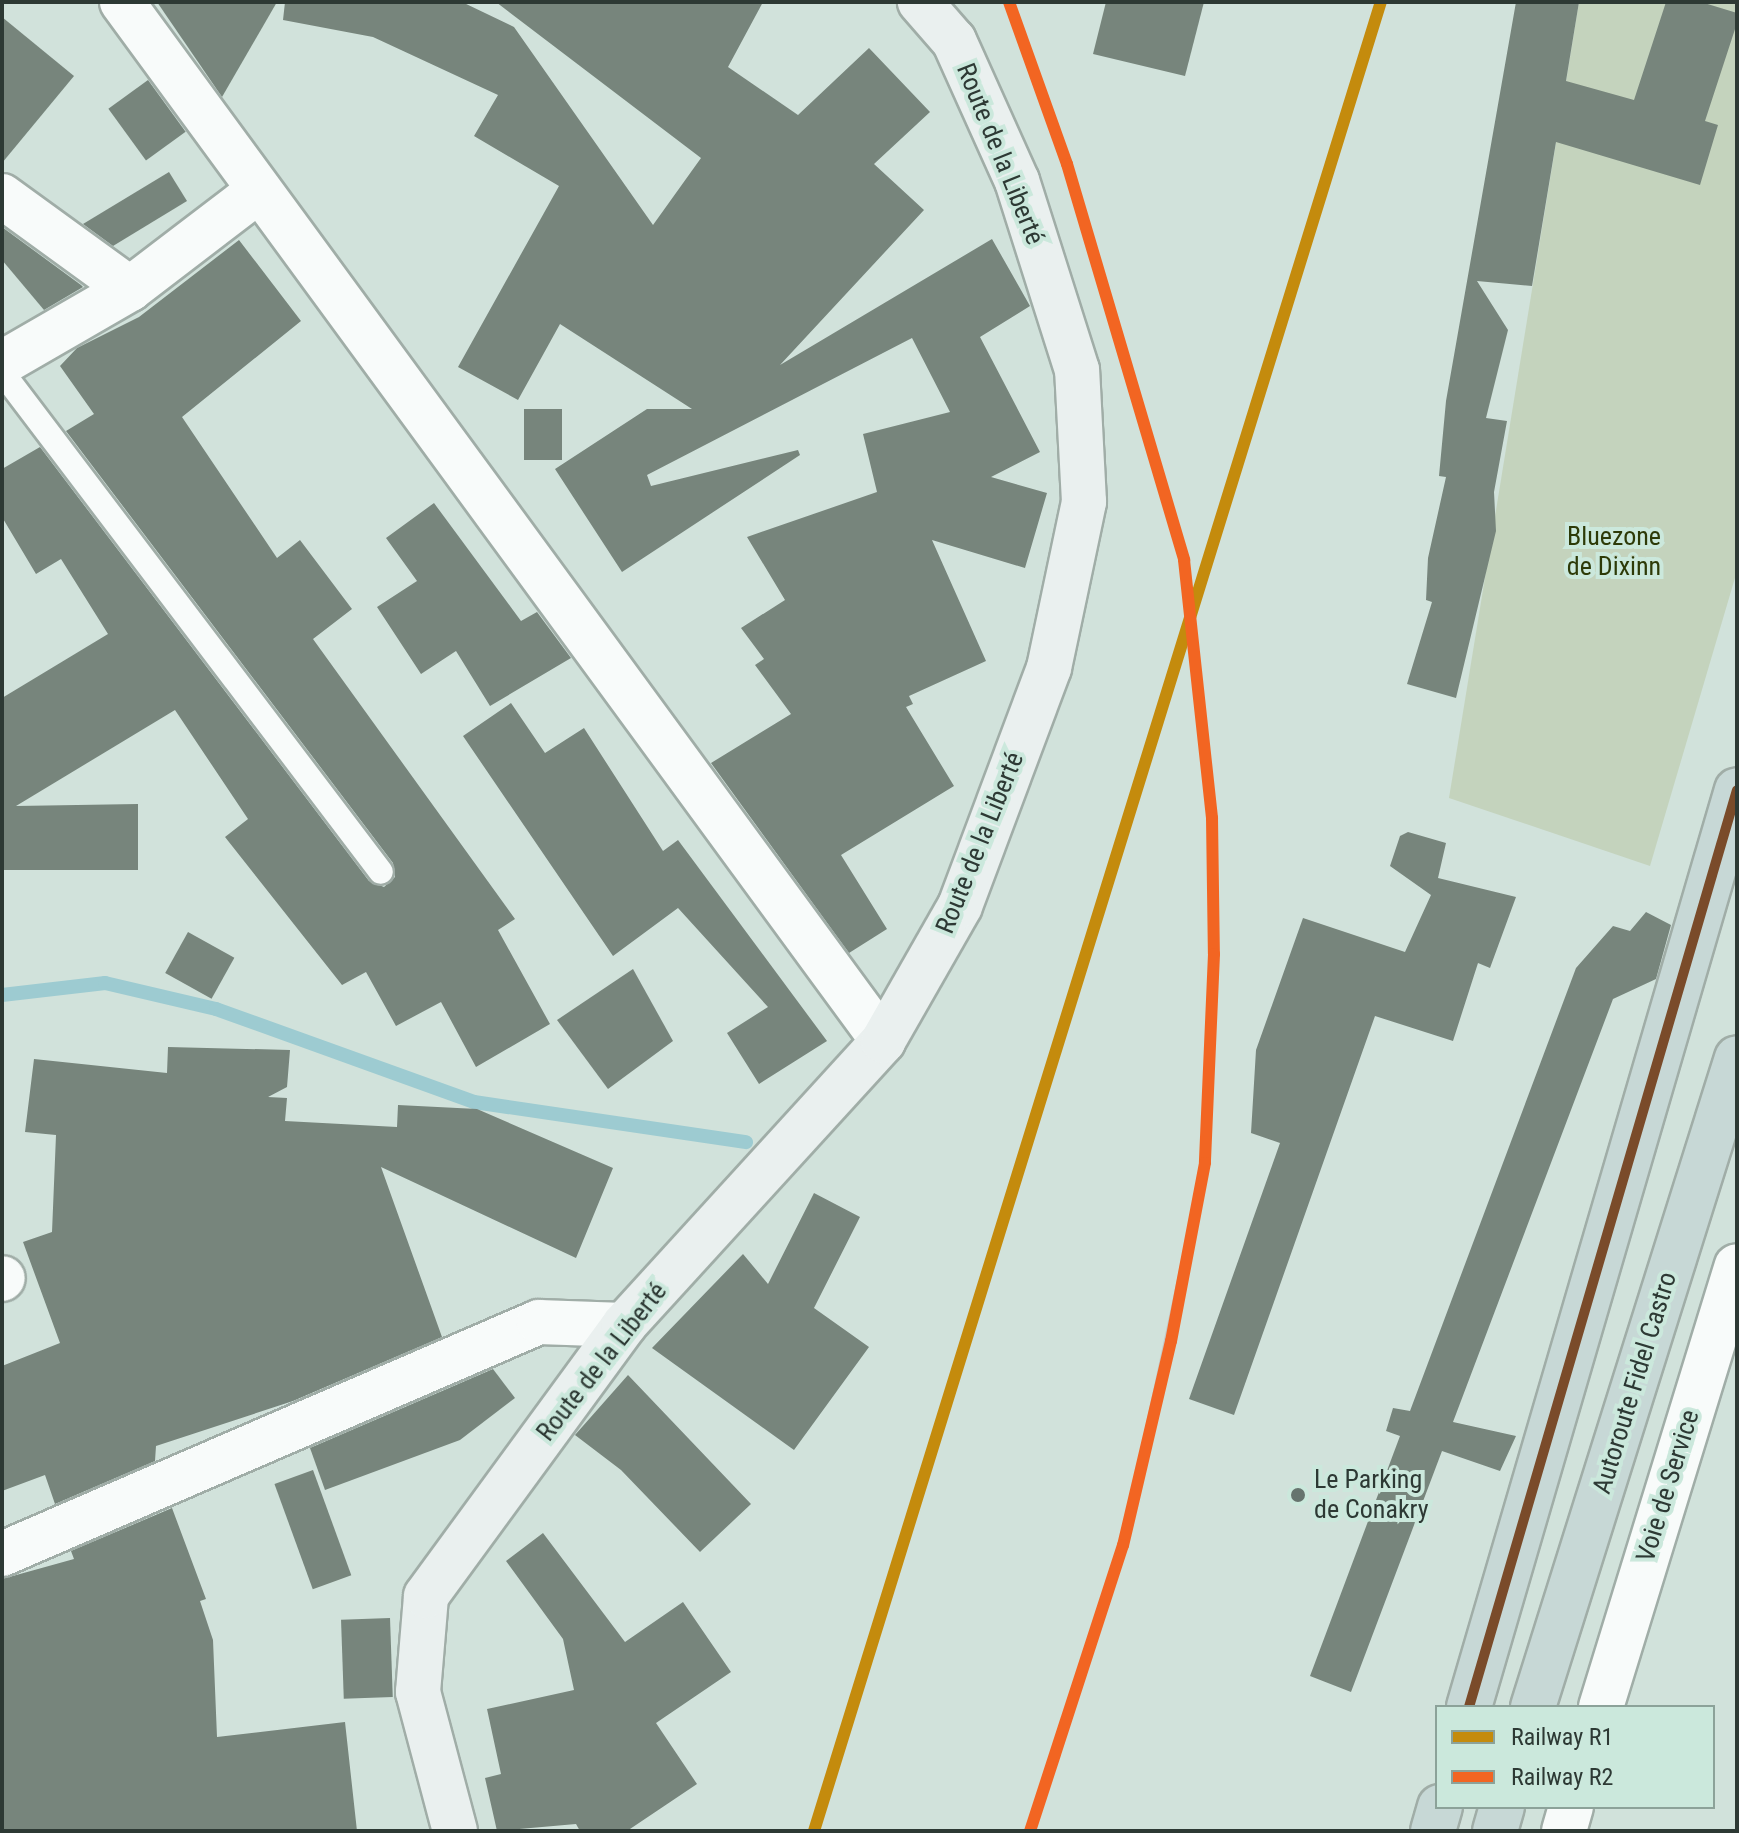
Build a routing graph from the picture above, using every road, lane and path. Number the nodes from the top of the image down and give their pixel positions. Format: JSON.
{"nodes":[{"id":1,"x":122,"y":2,"type":"edge"},
{"id":2,"x":920,"y":2,"type":"edge"},
{"id":3,"x":257,"y":192,"type":"junction"},
{"id":4,"x":2,"y":196,"type":"edge"},
{"id":5,"x":130,"y":289,"type":"junction"},
{"id":6,"x":2,"y":363,"type":"edge"},
{"id":7,"x":2,"y":372,"type":"edge"},
{"id":8,"x":1737,"y":790,"type":"edge"},
{"id":9,"x":381,"y":872,"type":"dead end"},
{"id":10,"x":883,"y":1041,"type":"junction"},
{"id":11,"x":1737,"y":1058,"type":"edge"},
{"id":12,"x":1737,"y":1266,"type":"edge"},
{"id":13,"x":624,"y":1325,"type":"junction"},
{"id":14,"x":2,"y":1554,"type":"edge"},
{"id":15,"x":1470,"y":1705,"type":"edge"},
{"id":16,"x":1534,"y":1705,"type":"edge"},
{"id":17,"x":1602,"y":1705,"type":"edge"},
{"id":18,"x":1439,"y":1809,"type":"edge"},
{"id":19,"x":1501,"y":1809,"type":"edge"},
{"id":20,"x":1570,"y":1809,"type":"edge"},
{"id":21,"x":455,"y":1831,"type":"edge"},
{"id":22,"x":1433,"y":1831,"type":"edge"},
{"id":23,"x":1495,"y":1831,"type":"edge"},
{"id":24,"x":1564,"y":1831,"type":"edge"}],
"edges":[{"from":1,"to":3,"type":"street"},
{"from":2,"to":10,"type":"main road","name":"Route de la Liberté"},
{"from":3,"to":5,"type":"street"},
{"from":3,"to":10,"type":"street"},
{"from":4,"to":5,"type":"street"},
{"from":5,"to":6,"type":"street"},
{"from":7,"to":9,"type":"lane"},
{"from":8,"to":15,"type":"highway"},
{"from":10,"to":13,"type":"main road","name":"Route de la Liberté"},
{"from":11,"to":16,"type":"highway","name":"Autoroute Fidel Castro"},
{"from":12,"to":17,"type":"street","name":"Voie de Service"},
{"from":13,"to":14,"type":"street"},
{"from":13,"to":21,"type":"main road","name":"Route de la Liberté"},
{"from":18,"to":22,"type":"highway"},
{"from":19,"to":23,"type":"highway"},
{"from":20,"to":24,"type":"street"}]}
